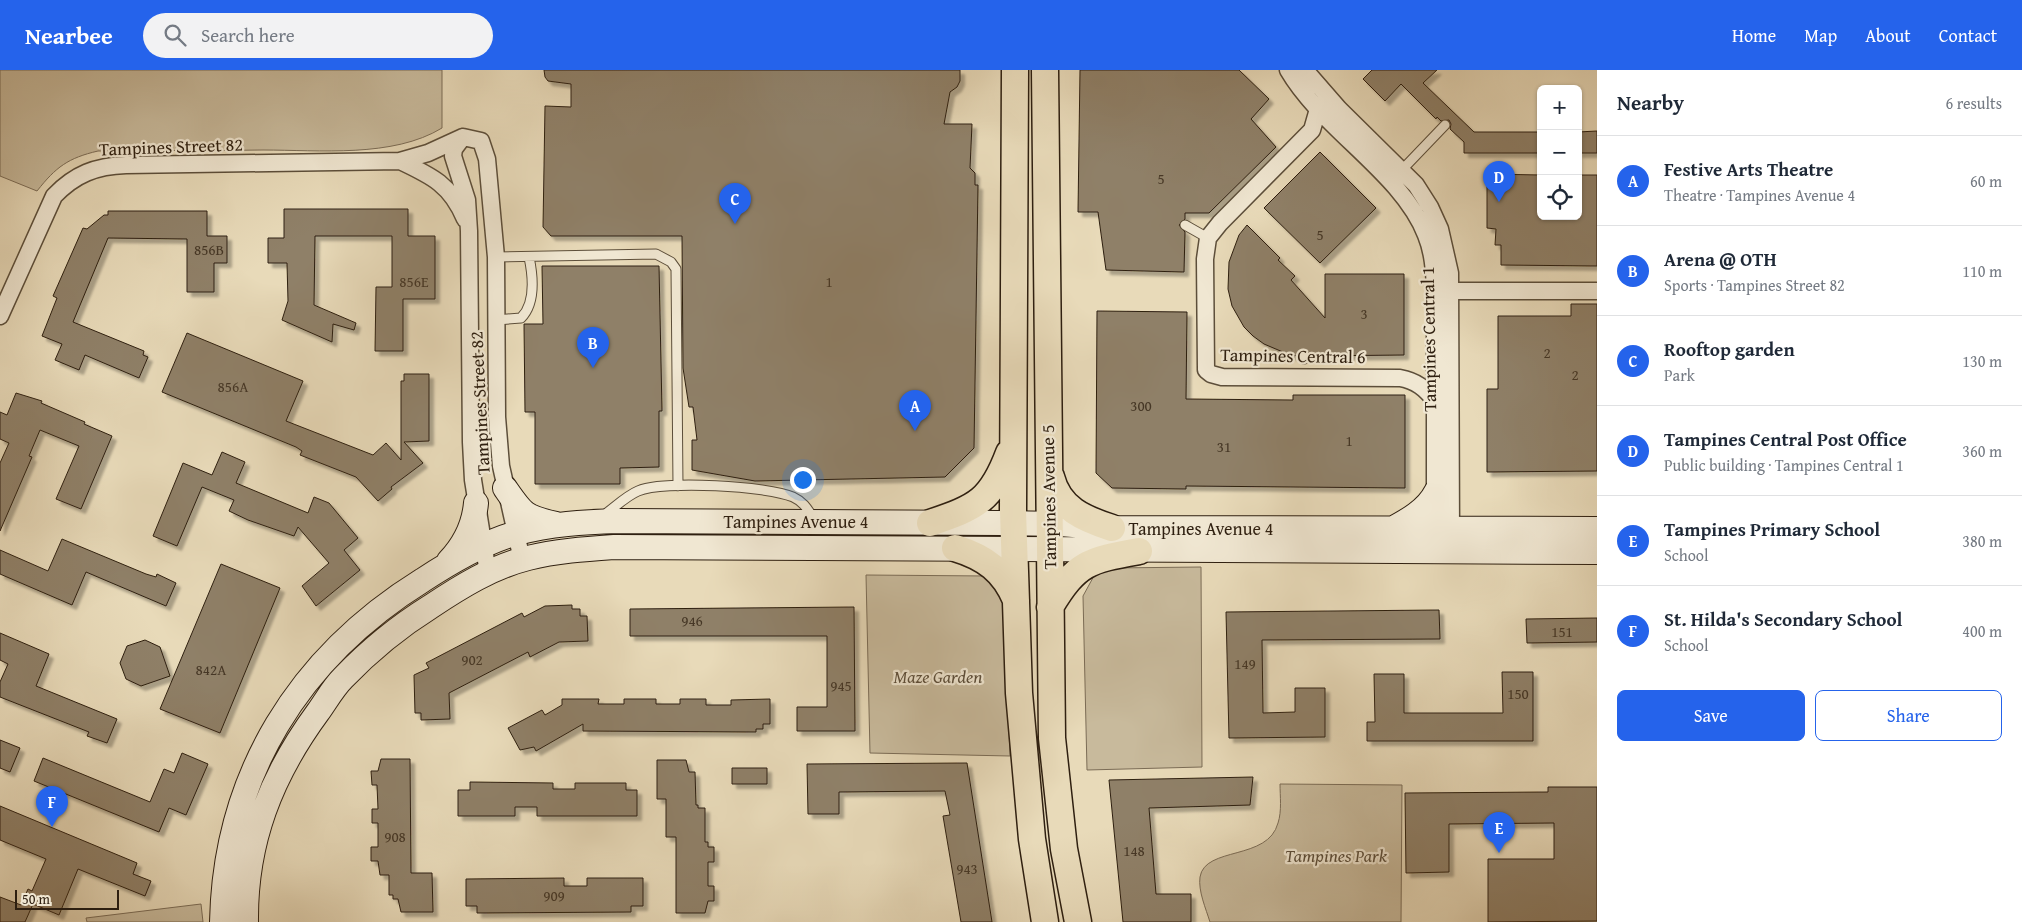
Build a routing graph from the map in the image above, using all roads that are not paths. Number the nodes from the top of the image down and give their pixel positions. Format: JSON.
{"nodes":[{"id":1,"x":1015,"y":70,"type":"edge"},
{"id":2,"x":1045,"y":70,"type":"edge"},
{"id":3,"x":1288,"y":70,"type":"edge"},
{"id":4,"x":1305,"y":70,"type":"edge"},
{"id":5,"x":1318,"y":109,"type":"junction"},
{"id":6,"x":1445,"y":125,"type":"dead end"},
{"id":7,"x":464,"y":137,"type":"junction"},
{"id":8,"x":1381,"y":150,"type":"junction"},
{"id":9,"x":1369,"y":161,"type":"junction"},
{"id":10,"x":400,"y":162,"type":"junction"},
{"id":11,"x":1402,"y":170,"type":"junction"},
{"id":12,"x":1390,"y":182,"type":"junction"},
{"id":13,"x":1185,"y":225,"type":"dead end"},
{"id":14,"x":470,"y":231,"type":"junction"},
{"id":15,"x":1208,"y":238,"type":"junction"},
{"id":16,"x":529,"y":256,"type":"junction"},
{"id":17,"x":496,"y":257,"type":"junction"},
{"id":18,"x":1435,"y":288,"type":"junction"},
{"id":19,"x":1597,"y":291,"type":"edge"},
{"id":20,"x":1451,"y":292,"type":"junction"},
{"id":21,"x":0,"y":316,"type":"edge"},
{"id":22,"x":496,"y":320,"type":"junction"},
{"id":23,"x":1435,"y":400,"type":"junction"},
{"id":24,"x":1014,"y":440,"type":"junction"},
{"id":25,"x":1048,"y":466,"type":"junction"},
{"id":26,"x":678,"y":486,"type":"junction"},
{"id":27,"x":505,"y":488,"type":"junction"},
{"id":28,"x":1436,"y":492,"type":"junction"},
{"id":29,"x":476,"y":503,"type":"junction"},
{"id":30,"x":595,"y":521,"type":"junction"},
{"id":31,"x":817,"y":523,"type":"junction"},
{"id":32,"x":930,"y":523,"type":"junction"},
{"id":33,"x":557,"y":524,"type":"junction"},
{"id":34,"x":1112,"y":528,"type":"junction"},
{"id":35,"x":1597,"y":529,"type":"edge"},
{"id":36,"x":1390,"y":530,"type":"junction"},
{"id":37,"x":516,"y":533,"type":"junction"},
{"id":38,"x":1015,"y":536,"type":"junction"},
{"id":39,"x":1050,"y":537,"type":"junction"},
{"id":40,"x":1443,"y":540,"type":"junction"},
{"id":41,"x":483,"y":546,"type":"junction"},
{"id":42,"x":955,"y":548,"type":"junction"},
{"id":43,"x":1139,"y":551,"type":"junction"},
{"id":44,"x":1597,"y":552,"type":"edge"},
{"id":45,"x":522,"y":560,"type":"junction"},
{"id":46,"x":445,"y":566,"type":"junction"},
{"id":47,"x":488,"y":573,"type":"junction"},
{"id":48,"x":1018,"y":606,"type":"junction"},
{"id":49,"x":1050,"y":607,"type":"junction"},
{"id":50,"x":222,"y":922,"type":"edge"},
{"id":51,"x":246,"y":922,"type":"edge"},
{"id":52,"x":1045,"y":922,"type":"edge"},
{"id":53,"x":1078,"y":922,"type":"edge"}],
"edges":[{"from":1,"to":24,"type":"main road","name":"Tampines Avenue 5"},
{"from":2,"to":25,"type":"main road","name":"Tampines Avenue 5"},
{"from":3,"to":5,"type":"street","name":"Tampines Central 1"},
{"from":4,"to":8,"type":"street","name":"Tampines Central 1"},
{"from":5,"to":9,"type":"street","name":"Tampines Central 1"},
{"from":5,"to":15,"type":"street"},
{"from":6,"to":11,"type":"lane"},
{"from":7,"to":10,"type":"street","name":"Tampines Street 82"},
{"from":7,"to":14,"type":"street","name":"Tampines Street 82"},
{"from":7,"to":17,"type":"street","name":"Tampines Street 82"},
{"from":8,"to":9,"type":"lane"},
{"from":8,"to":11,"type":"street","name":"Tampines Central 1"},
{"from":9,"to":12,"type":"street","name":"Tampines Central 1"},
{"from":10,"to":14,"type":"street","name":"Tampines Street 82"},
{"from":10,"to":21,"type":"street","name":"Tampines Street 82"},
{"from":11,"to":12,"type":"lane"},
{"from":11,"to":20,"type":"street","name":"Tampines Central 1"},
{"from":12,"to":18,"type":"street","name":"Tampines Central 1"},
{"from":13,"to":15,"type":"lane"},
{"from":14,"to":29,"type":"street","name":"Tampines Street 82"},
{"from":15,"to":23,"type":"street","name":"Tampines Central 6"},
{"from":16,"to":17,"type":"lane"},
{"from":16,"to":22,"type":"lane"},
{"from":16,"to":26,"type":"lane"},
{"from":17,"to":22,"type":"street","name":"Tampines Street 82"},
{"from":18,"to":20,"type":"street"},
{"from":18,"to":23,"type":"street","name":"Tampines Central 1"},
{"from":19,"to":20,"type":"street"},
{"from":20,"to":40,"type":"street","name":"Tampines Central 1"},
{"from":22,"to":27,"type":"street","name":"Tampines Street 82"},
{"from":23,"to":28,"type":"street","name":"Tampines Central 1"},
{"from":24,"to":32,"type":"main road"},
{"from":24,"to":38,"type":"main road","name":"Tampines Avenue 5"},
{"from":25,"to":34,"type":"main road"},
{"from":25,"to":39,"type":"main road","name":"Tampines Avenue 5"},
{"from":26,"to":30,"type":"lane"},
{"from":26,"to":31,"type":"lane"},
{"from":27,"to":33,"type":"main road"},
{"from":27,"to":37,"type":"street","name":"Tampines Street 82"},
{"from":28,"to":36,"type":"main road"},
{"from":28,"to":40,"type":"street","name":"Tampines Central 1"},
{"from":29,"to":41,"type":"street","name":"Tampines Street 82"},
{"from":29,"to":46,"type":"main road"},
{"from":30,"to":31,"type":"main road","name":"Tampines Avenue 4"},
{"from":30,"to":33,"type":"main road","name":"Tampines Avenue 4"},
{"from":31,"to":32,"type":"main road","name":"Tampines Avenue 4"},
{"from":32,"to":38,"type":"main road","name":"Tampines Avenue 4"},
{"from":33,"to":37,"type":"main road","name":"Tampines Avenue 4"},
{"from":34,"to":36,"type":"main road","name":"Tampines Avenue 4"},
{"from":34,"to":39,"type":"main road","name":"Tampines Avenue 4"},
{"from":35,"to":40,"type":"main road","name":"Tampines Avenue 4"},
{"from":36,"to":40,"type":"main road","name":"Tampines Avenue 4"},
{"from":37,"to":41,"type":"main road","name":"Tampines Avenue 4"},
{"from":37,"to":45,"type":"street","name":"Tampines Street 82"},
{"from":38,"to":39,"type":"main road","name":"Tampines Avenue 4"},
{"from":38,"to":42,"type":"main road","name":"Tampines Avenue 4"},
{"from":38,"to":48,"type":"main road","name":"Tampines Avenue 5"},
{"from":39,"to":43,"type":"main road","name":"Tampines Avenue 4"},
{"from":39,"to":49,"type":"main road","name":"Tampines Avenue 5"},
{"from":40,"to":43,"type":"main road","name":"Tampines Avenue 4"},
{"from":40,"to":44,"type":"main road","name":"Tampines Avenue 4"},
{"from":41,"to":46,"type":"main road","name":"Tampines Avenue 4"},
{"from":41,"to":47,"type":"street","name":"Tampines Street 82"},
{"from":42,"to":45,"type":"main road","name":"Tampines Avenue 4"},
{"from":42,"to":48,"type":"main road"},
{"from":43,"to":49,"type":"main road"},
{"from":45,"to":47,"type":"main road","name":"Tampines Avenue 4"},
{"from":46,"to":50,"type":"main road","name":"Tampines Avenue 4"},
{"from":47,"to":51,"type":"main road","name":"Tampines Avenue 4"},
{"from":48,"to":52,"type":"main road","name":"Tampines Avenue 5"},
{"from":49,"to":53,"type":"main road","name":"Tampines Avenue 5"}]}
